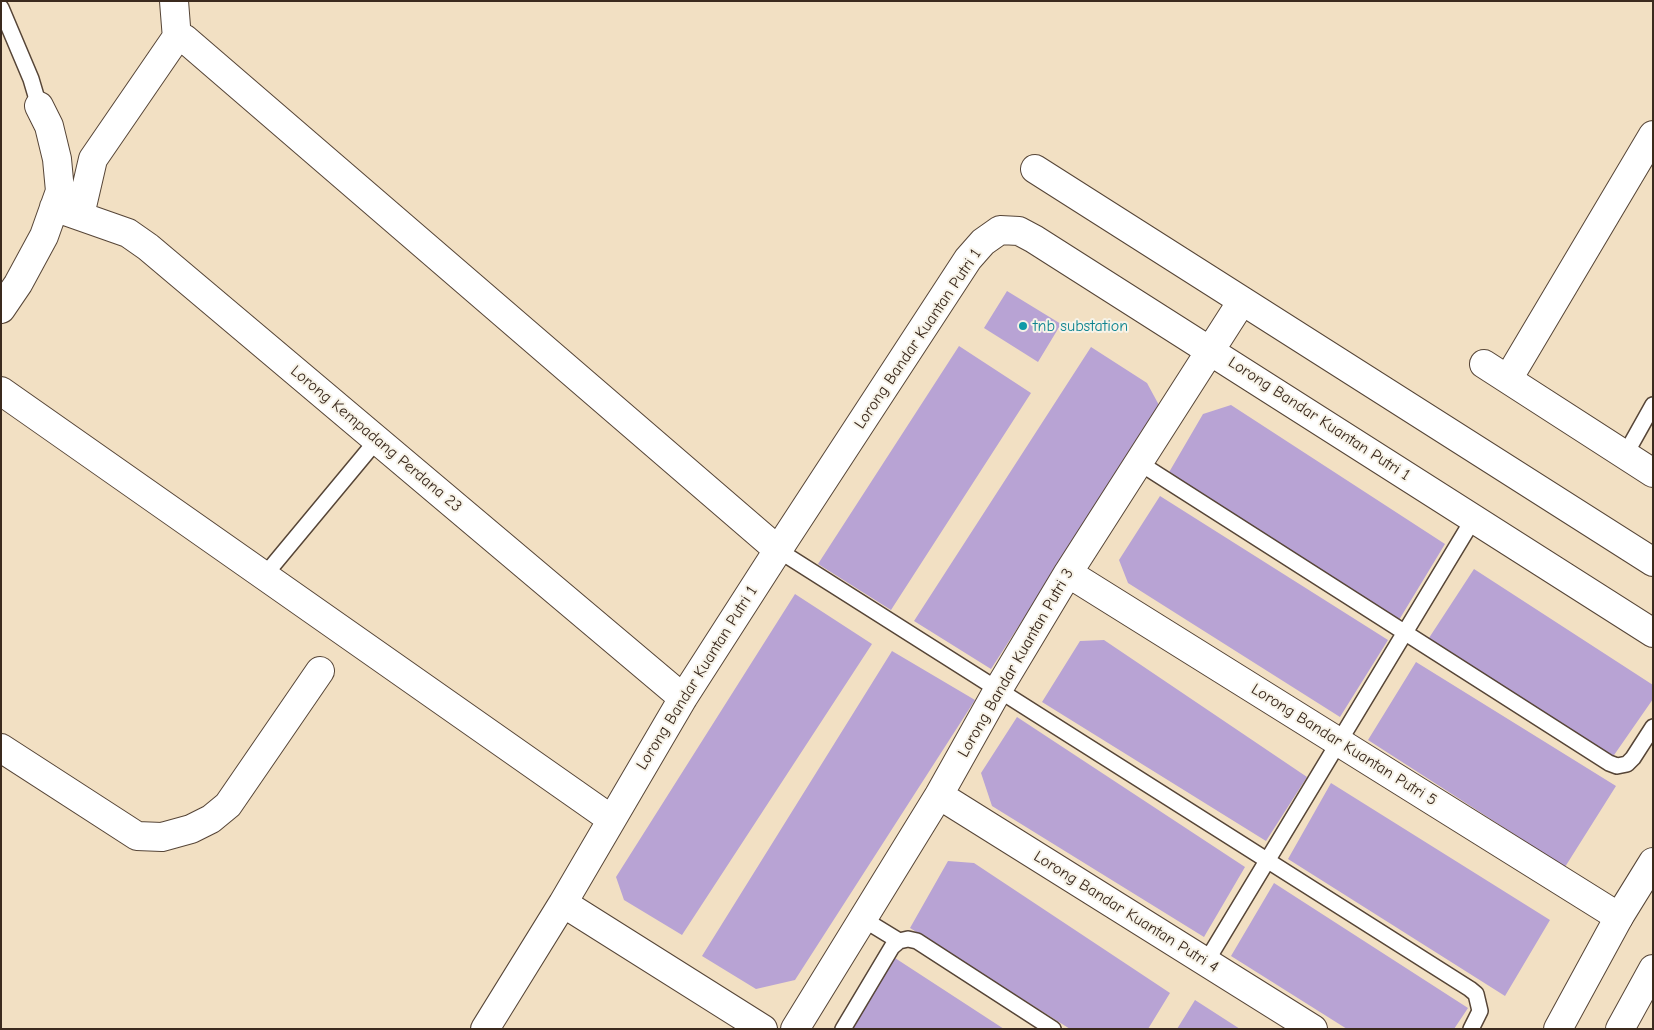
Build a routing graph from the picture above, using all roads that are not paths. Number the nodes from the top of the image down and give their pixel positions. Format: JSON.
{"nodes":[{"id":1,"x":174,"y":1,"type":"edge"},
{"id":2,"x":1,"y":8,"type":"edge"},
{"id":3,"x":177,"y":39,"type":"junction"},
{"id":4,"x":40,"y":106,"type":"joint"},
{"id":5,"x":1653,"y":135,"type":"edge"},
{"id":6,"x":1035,"y":169,"type":"dead end"},
{"id":7,"x":54,"y":207,"type":"junction"},
{"id":8,"x":80,"y":215,"type":"junction"},
{"id":9,"x":1242,"y":301,"type":"junction"},
{"id":10,"x":1,"y":309,"type":"edge"},
{"id":11,"x":1211,"y":350,"type":"junction"},
{"id":12,"x":1484,"y":364,"type":"dead end"},
{"id":13,"x":1508,"y":379,"type":"junction"},
{"id":14,"x":1,"y":391,"type":"edge"},
{"id":15,"x":1653,"y":405,"type":"edge"},
{"id":16,"x":377,"y":440,"type":"junction"},
{"id":17,"x":1625,"y":455,"type":"junction"},
{"id":18,"x":1138,"y":462,"type":"junction"},
{"id":19,"x":1653,"y":473,"type":"edge"},
{"id":20,"x":1474,"y":518,"type":"junction"},
{"id":21,"x":778,"y":550,"type":"junction"},
{"id":22,"x":1653,"y":562,"type":"edge"},
{"id":23,"x":1068,"y":573,"type":"junction"},
{"id":24,"x":264,"y":576,"type":"junction"},
{"id":25,"x":1406,"y":633,"type":"junction"},
{"id":26,"x":1653,"y":633,"type":"edge"},
{"id":27,"x":320,"y":671,"type":"dead end"},
{"id":28,"x":999,"y":688,"type":"junction"},
{"id":29,"x":683,"y":698,"type":"junction"},
{"id":30,"x":1653,"y":727,"type":"edge"},
{"id":31,"x":1340,"y":743,"type":"junction"},
{"id":32,"x":1,"y":748,"type":"edge"},
{"id":33,"x":939,"y":795,"type":"junction"},
{"id":34,"x":611,"y":819,"type":"junction"},
{"id":35,"x":1269,"y":860,"type":"junction"},
{"id":36,"x":1653,"y":862,"type":"edge"},
{"id":37,"x":564,"y":903,"type":"junction"},
{"id":38,"x":1619,"y":917,"type":"junction"},
{"id":39,"x":863,"y":919,"type":"junction"},
{"id":40,"x":899,"y":941,"type":"junction"},
{"id":41,"x":1206,"y":962,"type":"junction"},
{"id":42,"x":1653,"y":969,"type":"edge"},
{"id":43,"x":485,"y":1029,"type":"edge"},
{"id":44,"x":763,"y":1029,"type":"edge"},
{"id":45,"x":795,"y":1029,"type":"edge"},
{"id":46,"x":843,"y":1029,"type":"edge"},
{"id":47,"x":1053,"y":1029,"type":"edge"},
{"id":48,"x":1313,"y":1029,"type":"edge"},
{"id":49,"x":1471,"y":1029,"type":"edge"},
{"id":50,"x":1558,"y":1029,"type":"edge"},
{"id":51,"x":1620,"y":1029,"type":"edge"}],
"edges":[{"from":1,"to":3,"type":"street"},
{"from":2,"to":4,"type":"lane"},
{"from":3,"to":8,"type":"street"},
{"from":3,"to":21,"type":"street"},
{"from":4,"to":7,"type":"street"},
{"from":5,"to":13,"type":"street"},
{"from":6,"to":9,"type":"street"},
{"from":7,"to":8,"type":"street","name":"Lorong Kempadang Perdana 23"},
{"from":7,"to":10,"type":"street"},
{"from":8,"to":16,"type":"street","name":"Lorong Kempadang Perdana 23"},
{"from":9,"to":11,"type":"street","name":"Lorong Bandar Kuantan Putri 3"},
{"from":9,"to":22,"type":"street"},
{"from":11,"to":18,"type":"street","name":"Lorong Bandar Kuantan Putri 3"},
{"from":11,"to":20,"type":"street","name":"Lorong Bandar Kuantan Putri 1"},
{"from":11,"to":21,"type":"street","name":"Lorong Bandar Kuantan Putri 1"},
{"from":12,"to":13,"type":"street"},
{"from":13,"to":17,"type":"street"},
{"from":14,"to":24,"type":"street"},
{"from":15,"to":17,"type":"lane"},
{"from":16,"to":24,"type":"lane"},
{"from":16,"to":29,"type":"street","name":"Lorong Kempadang Perdana 23"},
{"from":17,"to":19,"type":"street"},
{"from":18,"to":23,"type":"street","name":"Lorong Bandar Kuantan Putri 3"},
{"from":18,"to":25,"type":"lane"},
{"from":20,"to":25,"type":"lane"},
{"from":20,"to":26,"type":"street","name":"Lorong Bandar Kuantan Putri 1"},
{"from":21,"to":28,"type":"lane"},
{"from":21,"to":29,"type":"street","name":"Lorong Bandar Kuantan Putri 1"},
{"from":23,"to":28,"type":"street","name":"Lorong Bandar Kuantan Putri 3"},
{"from":23,"to":31,"type":"street","name":"Lorong Bandar Kuantan Putri 5"},
{"from":24,"to":34,"type":"street"},
{"from":25,"to":30,"type":"lane"},
{"from":25,"to":31,"type":"lane"},
{"from":27,"to":32,"type":"street"},
{"from":28,"to":33,"type":"street","name":"Lorong Bandar Kuantan Putri 3"},
{"from":28,"to":35,"type":"lane"},
{"from":29,"to":34,"type":"street","name":"Lorong Bandar Kuantan Putri 1"},
{"from":31,"to":35,"type":"lane"},
{"from":31,"to":38,"type":"street","name":"Lorong Bandar Kuantan Putri 5"},
{"from":33,"to":39,"type":"street","name":"Lorong Bandar Kuantan Putri 3"},
{"from":33,"to":41,"type":"street","name":"Lorong Bandar Kuantan Putri 4"},
{"from":34,"to":37,"type":"street","name":"Lorong Bandar Kuantan Putri 1"},
{"from":35,"to":41,"type":"lane"},
{"from":35,"to":49,"type":"lane"},
{"from":36,"to":38,"type":"street"},
{"from":37,"to":43,"type":"street","name":"Lorong Bandar Kuantan Putri 1"},
{"from":37,"to":44,"type":"street"},
{"from":38,"to":50,"type":"street"},
{"from":39,"to":40,"type":"lane"},
{"from":39,"to":45,"type":"street","name":"Lorong Bandar Kuantan Putri 3"},
{"from":40,"to":46,"type":"lane"},
{"from":40,"to":47,"type":"lane"},
{"from":41,"to":48,"type":"street","name":"Lorong Bandar Kuantan Putri 4"},
{"from":42,"to":51,"type":"street"}]}
